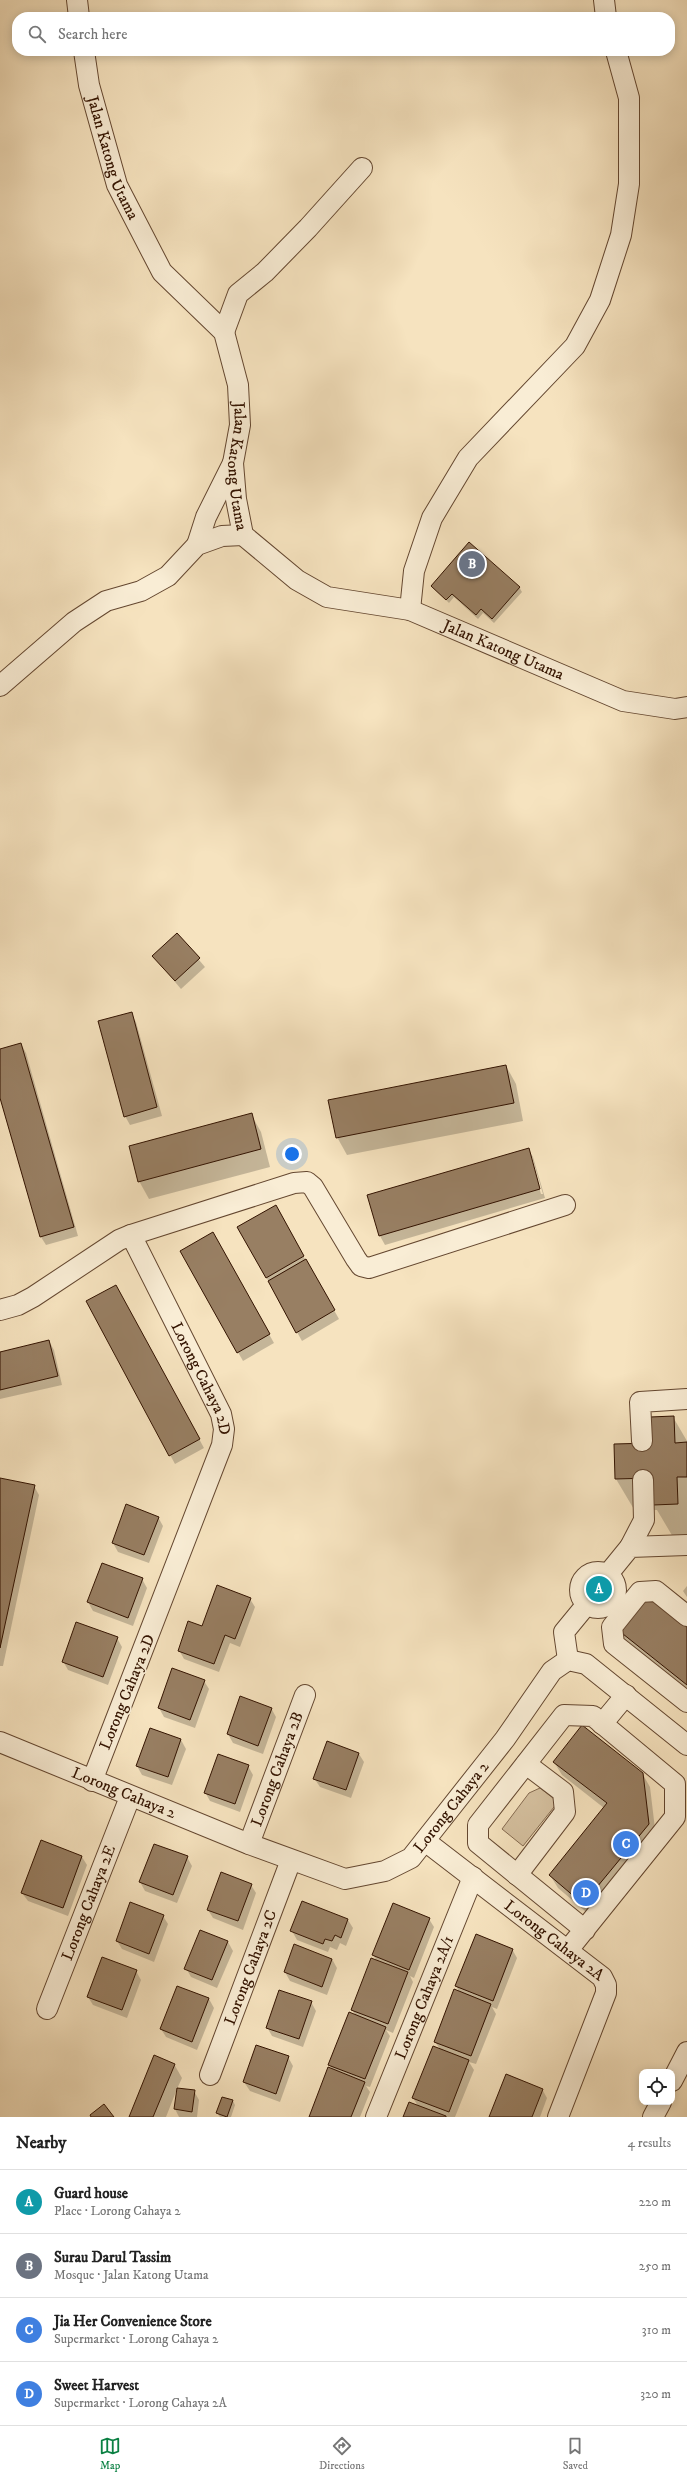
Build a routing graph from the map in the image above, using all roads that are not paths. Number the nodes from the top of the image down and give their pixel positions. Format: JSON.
{"nodes":[{"id":1,"x":76,"y":0,"type":"edge"},
{"id":2,"x":604,"y":0,"type":"edge"},
{"id":3,"x":78,"y":12,"type":"edge"},
{"id":4,"x":605,"y":12,"type":"edge"},
{"id":5,"x":85,"y":56,"type":"edge"},
{"id":6,"x":617,"y":56,"type":"edge"},
{"id":7,"x":362,"y":168,"type":"dead end"},
{"id":8,"x":224,"y":332,"type":"junction"},
{"id":9,"x":234,"y":463,"type":"junction"},
{"id":10,"x":243,"y":535,"type":"junction"},
{"id":11,"x":197,"y":545,"type":"junction"},
{"id":12,"x":410,"y":610,"type":"junction"},
{"id":13,"x":0,"y":686,"type":"edge"},
{"id":14,"x":687,"y":707,"type":"edge"},
{"id":15,"x":564,"y":1205,"type":"dead end"},
{"id":16,"x":131,"y":1235,"type":"junction"},
{"id":17,"x":0,"y":1310,"type":"edge"},
{"id":18,"x":687,"y":1399,"type":"edge"},
{"id":19,"x":642,"y":1441,"type":"dead end"},
{"id":20,"x":643,"y":1480,"type":"dead end"},
{"id":21,"x":687,"y":1546,"type":"edge"},
{"id":22,"x":630,"y":1547,"type":"junction"},
{"id":23,"x":608,"y":1574,"type":"junction"},
{"id":24,"x":587,"y":1604,"type":"junction"},
{"id":25,"x":687,"y":1616,"type":"edge"},
{"id":26,"x":568,"y":1660,"type":"junction"},
{"id":27,"x":305,"y":1695,"type":"dead end"},
{"id":28,"x":626,"y":1695,"type":"junction"},
{"id":29,"x":687,"y":1702,"type":"edge"},
{"id":30,"x":602,"y":1724,"type":"junction"},
{"id":31,"x":0,"y":1742,"type":"edge"},
{"id":32,"x":686,"y":1743,"type":"edge"},
{"id":33,"x":526,"y":1764,"type":"junction"},
{"id":34,"x":92,"y":1781,"type":"junction"},
{"id":35,"x":130,"y":1797,"type":"junction"},
{"id":36,"x":425,"y":1841,"type":"junction"},
{"id":37,"x":248,"y":1844,"type":"junction"},
{"id":38,"x":291,"y":1860,"type":"junction"},
{"id":39,"x":517,"y":1875,"type":"junction"},
{"id":40,"x":473,"y":1877,"type":"junction"},
{"id":41,"x":585,"y":1930,"type":"junction"},
{"id":42,"x":568,"y":1950,"type":"junction"},
{"id":43,"x":47,"y":2009,"type":"dead end"},
{"id":44,"x":687,"y":2052,"type":"edge"},
{"id":45,"x":210,"y":2075,"type":"dead end"},
{"id":46,"x":675,"y":2075,"type":"edge"},
{"id":47,"x":659,"y":2105,"type":"edge"},
{"id":48,"x":376,"y":2117,"type":"edge"},
{"id":49,"x":558,"y":2117,"type":"edge"},
{"id":50,"x":653,"y":2117,"type":"edge"}],
"edges":[{"from":1,"to":3,"type":"street"},
{"from":2,"to":4,"type":"street"},
{"from":5,"to":8,"type":"street","name":"Jalan Katong Utama"},
{"from":6,"to":12,"type":"street"},
{"from":7,"to":8,"type":"street"},
{"from":8,"to":9,"type":"street","name":"Jalan Katong Utama"},
{"from":9,"to":10,"type":"street","name":"Jalan Katong Utama"},
{"from":9,"to":11,"type":"street"},
{"from":10,"to":11,"type":"street"},
{"from":10,"to":12,"type":"street","name":"Jalan Katong Utama"},
{"from":11,"to":13,"type":"street"},
{"from":12,"to":14,"type":"street","name":"Jalan Katong Utama"},
{"from":15,"to":16,"type":"street"},
{"from":16,"to":17,"type":"street"},
{"from":16,"to":34,"type":"street","name":"Lorong Cahaya 2D"},
{"from":18,"to":19,"type":"street"},
{"from":20,"to":22,"type":"street"},
{"from":21,"to":22,"type":"street"},
{"from":22,"to":23,"type":"street"},
{"from":23,"to":24,"type":"street"},
{"from":23,"to":24,"type":"street"},
{"from":24,"to":26,"type":"street"},
{"from":25,"to":29,"type":"street"},
{"from":26,"to":28,"type":"street"},
{"from":26,"to":36,"type":"street","name":"Lorong Cahaya 2"},
{"from":27,"to":37,"type":"street","name":"Lorong Cahaya 2B"},
{"from":28,"to":30,"type":"street"},
{"from":28,"to":32,"type":"street"},
{"from":30,"to":33,"type":"street"},
{"from":30,"to":41,"type":"street"},
{"from":31,"to":34,"type":"street","name":"Lorong Cahaya 2"},
{"from":33,"to":39,"type":"street"},
{"from":33,"to":39,"type":"street"},
{"from":34,"to":35,"type":"street","name":"Lorong Cahaya 2"},
{"from":35,"to":37,"type":"street","name":"Lorong Cahaya 2"},
{"from":35,"to":43,"type":"street","name":"Lorong Cahaya 2E"},
{"from":36,"to":38,"type":"street","name":"Lorong Cahaya 2"},
{"from":36,"to":40,"type":"street","name":"Lorong Cahaya 2A"},
{"from":37,"to":38,"type":"street","name":"Lorong Cahaya 2"},
{"from":38,"to":45,"type":"street","name":"Lorong Cahaya 2C"},
{"from":39,"to":41,"type":"street"},
{"from":40,"to":42,"type":"street","name":"Lorong Cahaya 2A"},
{"from":40,"to":48,"type":"street","name":"Lorong Cahaya 2A/1"},
{"from":41,"to":42,"type":"street"},
{"from":42,"to":49,"type":"street","name":"Lorong Cahaya 2A"},
{"from":44,"to":46,"type":"street"},
{"from":47,"to":50,"type":"street"}]}
